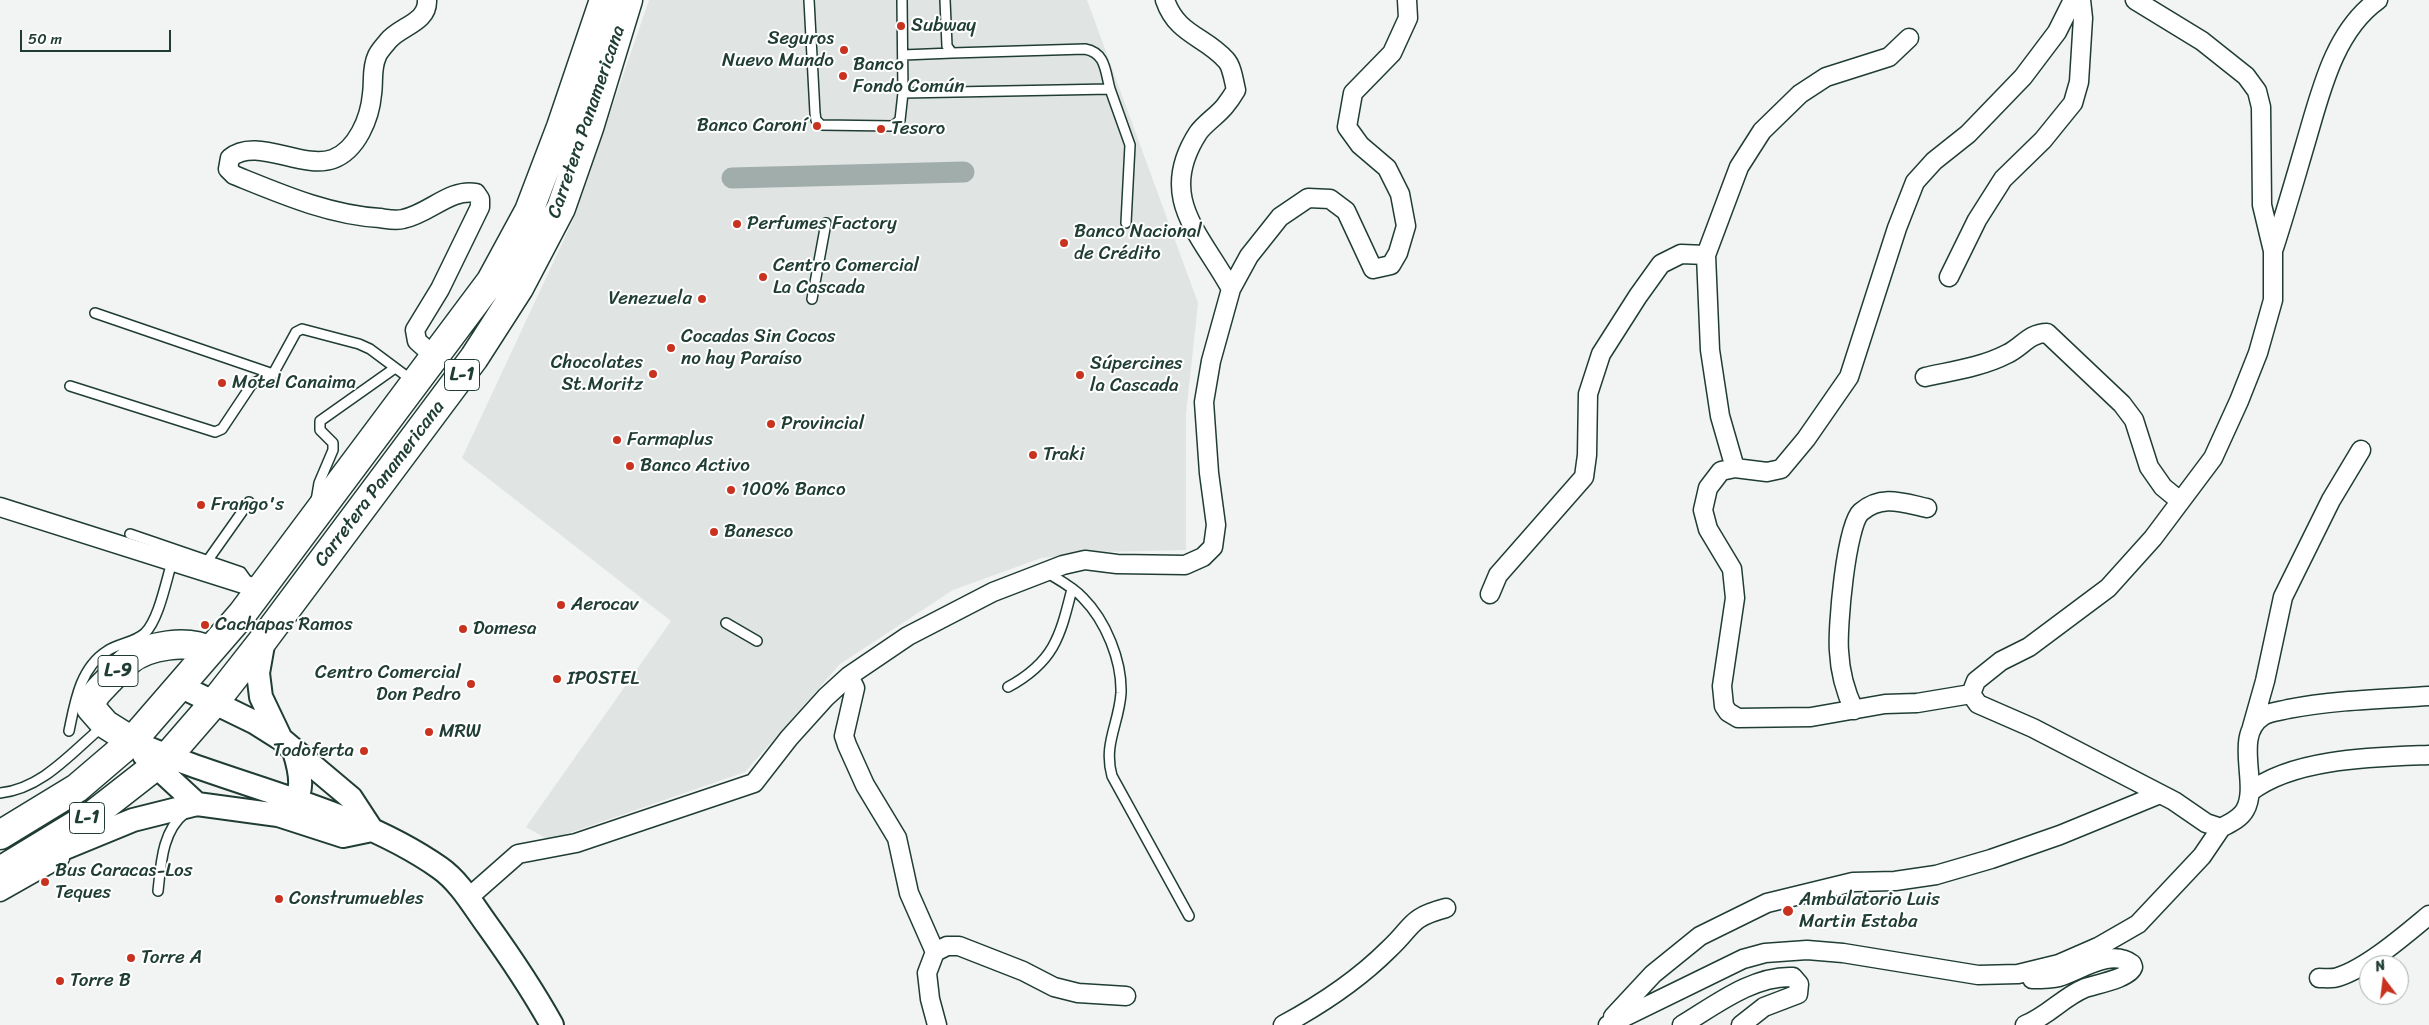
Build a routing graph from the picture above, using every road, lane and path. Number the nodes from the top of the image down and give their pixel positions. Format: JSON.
{"nodes":[{"id":1,"x":427,"y":0,"type":"edge"},
{"id":2,"x":604,"y":0,"type":"edge"},
{"id":3,"x":628,"y":0,"type":"edge"},
{"id":4,"x":808,"y":0,"type":"edge"},
{"id":5,"x":902,"y":0,"type":"edge"},
{"id":6,"x":945,"y":0,"type":"edge"},
{"id":7,"x":1165,"y":0,"type":"edge"},
{"id":8,"x":1407,"y":0,"type":"edge"},
{"id":9,"x":2073,"y":0,"type":"edge"},
{"id":10,"x":2081,"y":0,"type":"edge"},
{"id":11,"x":2136,"y":0,"type":"edge"},
{"id":12,"x":2378,"y":0,"type":"edge"},
{"id":13,"x":1909,"y":38,"type":"dead end"},
{"id":14,"x":952,"y":52,"type":"junction"},
{"id":15,"x":903,"y":55,"type":"junction"},
{"id":16,"x":1110,"y":89,"type":"junction"},
{"id":17,"x":903,"y":93,"type":"junction"},
{"id":18,"x":826,"y":223,"type":"dead end"},
{"id":19,"x":1126,"y":223,"type":"dead end"},
{"id":20,"x":2274,"y":251,"type":"junction"},
{"id":21,"x":1706,"y":255,"type":"junction"},
{"id":22,"x":1949,"y":276,"type":"dead end"},
{"id":23,"x":1231,"y":289,"type":"junction"},
{"id":24,"x":812,"y":299,"type":"dead end"},
{"id":25,"x":95,"y":313,"type":"dead end"},
{"id":26,"x":435,"y":357,"type":"junction"},
{"id":27,"x":273,"y":374,"type":"junction"},
{"id":28,"x":405,"y":375,"type":"junction"},
{"id":29,"x":1925,"y":377,"type":"dead end"},
{"id":30,"x":70,"y":386,"type":"dead end"},
{"id":31,"x":2361,"y":450,"type":"dead end"},
{"id":32,"x":1735,"y":468,"type":"junction"},
{"id":33,"x":2180,"y":501,"type":"junction"},
{"id":34,"x":249,"y":502,"type":"dead end"},
{"id":35,"x":0,"y":507,"type":"edge"},
{"id":36,"x":1927,"y":508,"type":"dead end"},
{"id":37,"x":313,"y":518,"type":"junction"},
{"id":38,"x":130,"y":534,"type":"dead end"},
{"id":39,"x":208,"y":560,"type":"junction"},
{"id":40,"x":172,"y":562,"type":"junction"},
{"id":41,"x":1046,"y":572,"type":"junction"},
{"id":42,"x":252,"y":587,"type":"junction"},
{"id":43,"x":1072,"y":588,"type":"junction"},
{"id":44,"x":1490,"y":594,"type":"dead end"},
{"id":45,"x":726,"y":624,"type":"dead end"},
{"id":46,"x":264,"y":639,"type":"junction"},
{"id":47,"x":756,"y":641,"type":"dead end"},
{"id":48,"x":210,"y":651,"type":"junction"},
{"id":49,"x":849,"y":676,"type":"junction"},
{"id":50,"x":180,"y":686,"type":"junction"},
{"id":51,"x":1008,"y":687,"type":"dead end"},
{"id":52,"x":1971,"y":694,"type":"junction"},
{"id":53,"x":2429,"y":696,"type":"edge"},
{"id":54,"x":213,"y":704,"type":"junction"},
{"id":55,"x":1854,"y":710,"type":"junction"},
{"id":56,"x":105,"y":724,"type":"junction"},
{"id":57,"x":2251,"y":728,"type":"junction"},
{"id":58,"x":69,"y":731,"type":"dead end"},
{"id":59,"x":132,"y":741,"type":"junction"},
{"id":60,"x":288,"y":745,"type":"junction"},
{"id":61,"x":2429,"y":755,"type":"edge"},
{"id":62,"x":160,"y":762,"type":"junction"},
{"id":63,"x":2250,"y":792,"type":"junction"},
{"id":64,"x":0,"y":793,"type":"edge"},
{"id":65,"x":2160,"y":794,"type":"junction"},
{"id":66,"x":297,"y":802,"type":"junction"},
{"id":67,"x":197,"y":804,"type":"junction"},
{"id":68,"x":278,"y":815,"type":"junction"},
{"id":69,"x":133,"y":820,"type":"junction"},
{"id":70,"x":2221,"y":828,"type":"junction"},
{"id":71,"x":372,"y":830,"type":"junction"},
{"id":72,"x":0,"y":835,"type":"edge"},
{"id":73,"x":0,"y":872,"type":"edge"},
{"id":74,"x":158,"y":891,"type":"dead end"},
{"id":75,"x":0,"y":892,"type":"edge"},
{"id":76,"x":468,"y":898,"type":"junction"},
{"id":77,"x":1446,"y":908,"type":"dead end"},
{"id":78,"x":2429,"y":915,"type":"edge"},
{"id":79,"x":1189,"y":916,"type":"dead end"},
{"id":80,"x":935,"y":952,"type":"junction"},
{"id":81,"x":2018,"y":974,"type":"junction"},
{"id":82,"x":2319,"y":978,"type":"dead end"},
{"id":83,"x":1126,"y":996,"type":"dead end"},
{"id":84,"x":552,"y":1025,"type":"edge"},
{"id":85,"x":937,"y":1025,"type":"edge"},
{"id":86,"x":1283,"y":1025,"type":"edge"},
{"id":87,"x":1607,"y":1025,"type":"edge"},
{"id":88,"x":1682,"y":1025,"type":"edge"},
{"id":89,"x":1741,"y":1025,"type":"edge"},
{"id":90,"x":2026,"y":1025,"type":"edge"}],
"edges":[{"from":1,"to":26,"type":"street"},
{"from":2,"to":26,"type":"main road","name":"Carretera Panamericana","number":"L-1"},
{"from":3,"to":46,"type":"main road","name":"Carretera Panamericana","number":"L-1"},
{"from":4,"to":17,"type":"lane"},
{"from":5,"to":15,"type":"lane"},
{"from":6,"to":14,"type":"lane"},
{"from":7,"to":23,"type":"street"},
{"from":8,"to":23,"type":"street"},
{"from":9,"to":32,"type":"street"},
{"from":10,"to":22,"type":"street"},
{"from":11,"to":20,"type":"street"},
{"from":12,"to":20,"type":"street"},
{"from":13,"to":21,"type":"street"},
{"from":14,"to":15,"type":"lane"},
{"from":14,"to":16,"type":"lane"},
{"from":15,"to":17,"type":"lane"},
{"from":16,"to":17,"type":"lane"},
{"from":16,"to":19,"type":"lane"},
{"from":18,"to":24,"type":"lane"},
{"from":20,"to":33,"type":"street"},
{"from":21,"to":32,"type":"street"},
{"from":21,"to":44,"type":"street"},
{"from":23,"to":41,"type":"street"},
{"from":25,"to":27,"type":"lane"},
{"from":26,"to":28,"type":"main road","name":"Carretera Panamericana","number":"L-1"},
{"from":27,"to":28,"type":"lane"},
{"from":27,"to":30,"type":"lane"},
{"from":28,"to":37,"type":"main road","name":"Carretera Panamericana","number":"L-1"},
{"from":28,"to":37,"type":"lane"},
{"from":29,"to":33,"type":"street"},
{"from":31,"to":57,"type":"street"},
{"from":32,"to":55,"type":"street"},
{"from":33,"to":52,"type":"street"},
{"from":34,"to":39,"type":"lane"},
{"from":35,"to":40,"type":"street"},
{"from":36,"to":55,"type":"street"},
{"from":37,"to":42,"type":"main road","name":"Carretera Panamericana","number":"L-1"},
{"from":38,"to":39,"type":"lane"},
{"from":39,"to":42,"type":"lane"},
{"from":40,"to":42,"type":"street"},
{"from":40,"to":58,"type":"lane"},
{"from":41,"to":43,"type":"lane"},
{"from":41,"to":49,"type":"street"},
{"from":42,"to":48,"type":"main road","name":"Carretera Panamericana","number":"L-1"},
{"from":43,"to":51,"type":"lane"},
{"from":43,"to":79,"type":"lane"},
{"from":45,"to":47,"type":"lane"},
{"from":46,"to":54,"type":"main road","name":"Carretera Panamericana","number":"L-1"},
{"from":46,"to":60,"type":"street","number":"L-9"},
{"from":48,"to":50,"type":"main road","name":"Carretera Panamericana","number":"L-1"},
{"from":48,"to":56,"type":"main road","number":"L-9"},
{"from":49,"to":76,"type":"street"},
{"from":49,"to":80,"type":"street"},
{"from":50,"to":54,"type":"street","number":"L-9"},
{"from":50,"to":59,"type":"main road","name":"Carretera Panamericana","number":"L-1"},
{"from":52,"to":55,"type":"street"},
{"from":52,"to":65,"type":"street"},
{"from":53,"to":57,"type":"street"},
{"from":54,"to":60,"type":"street","number":"L-9"},
{"from":54,"to":62,"type":"main road","name":"Carretera Panamericana","number":"L-1"},
{"from":56,"to":59,"type":"main road","number":"L-9"},
{"from":56,"to":64,"type":"lane"},
{"from":57,"to":63,"type":"street"},
{"from":59,"to":62,"type":"street","number":"L-9"},
{"from":59,"to":72,"type":"main road","name":"Carretera Panamericana","number":"L-1"},
{"from":60,"to":66,"type":"street","number":"L-9"},
{"from":60,"to":71,"type":"street","number":"L-9"},
{"from":61,"to":63,"type":"street"},
{"from":62,"to":66,"type":"street","number":"L-9"},
{"from":62,"to":67,"type":"street","number":"L-9"},
{"from":62,"to":73,"type":"main road","name":"Carretera Panamericana","number":"L-1"},
{"from":63,"to":70,"type":"street"},
{"from":65,"to":70,"type":"street"},
{"from":65,"to":87,"type":"street"},
{"from":66,"to":68,"type":"street"},
{"from":66,"to":71,"type":"street","number":"L-9"},
{"from":67,"to":68,"type":"street"},
{"from":67,"to":69,"type":"street"},
{"from":67,"to":74,"type":"lane"},
{"from":68,"to":71,"type":"street"},
{"from":69,"to":73,"type":"street"},
{"from":69,"to":75,"type":"street"},
{"from":70,"to":81,"type":"street"},
{"from":71,"to":76,"type":"street","number":"L-9"},
{"from":76,"to":84,"type":"street","number":"L-9"},
{"from":77,"to":86,"type":"street"},
{"from":78,"to":82,"type":"street"},
{"from":80,"to":83,"type":"street"},
{"from":80,"to":85,"type":"street"},
{"from":81,"to":87,"type":"street"},
{"from":81,"to":90,"type":"street"},
{"from":88,"to":89,"type":"street"}]}
